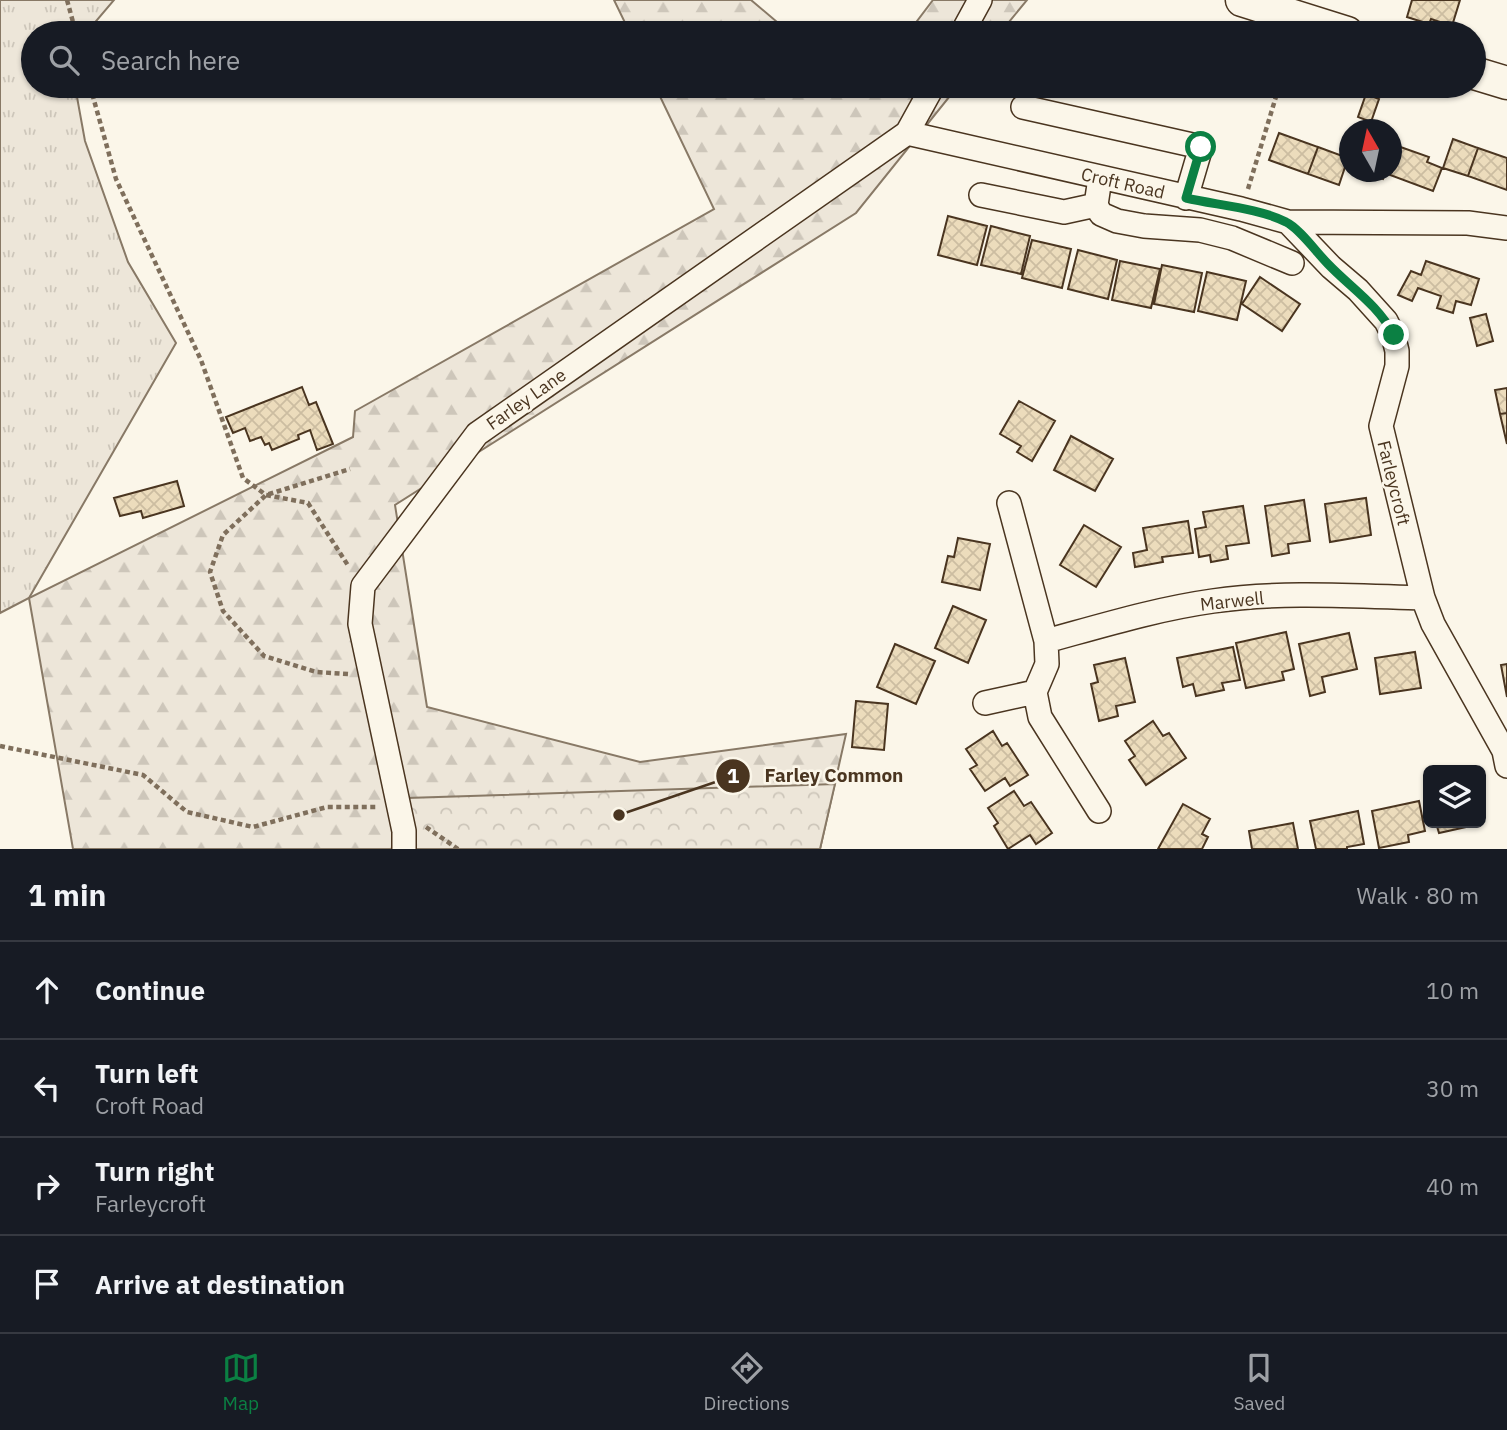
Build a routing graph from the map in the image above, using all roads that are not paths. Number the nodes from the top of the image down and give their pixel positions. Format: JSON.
{"nodes":[{"id":1,"x":980,"y":0,"type":"edge"},
{"id":2,"x":1242,"y":0,"type":"edge"},
{"id":3,"x":969,"y":21,"type":"edge"},
{"id":4,"x":1309,"y":21,"type":"edge"},
{"id":5,"x":1486,"y":77,"type":"edge"},
{"id":6,"x":1507,"y":83,"type":"edge"},
{"id":7,"x":926,"y":98,"type":"edge"},
{"id":8,"x":1023,"y":107,"type":"dead end"},
{"id":9,"x":907,"y":133,"type":"junction"},
{"id":10,"x":1100,"y":178,"type":"junction"},
{"id":11,"x":981,"y":195,"type":"dead end"},
{"id":12,"x":1186,"y":198,"type":"junction"},
{"id":13,"x":1096,"y":205,"type":"junction"},
{"id":14,"x":1288,"y":222,"type":"junction"},
{"id":15,"x":1507,"y":228,"type":"edge"},
{"id":16,"x":1292,"y":262,"type":"dead end"},
{"id":17,"x":1009,"y":503,"type":"dead end"},
{"id":18,"x":1423,"y":598,"type":"junction"},
{"id":19,"x":1046,"y":641,"type":"junction"},
{"id":20,"x":1035,"y":692,"type":"junction"},
{"id":21,"x":985,"y":703,"type":"dead end"},
{"id":22,"x":1507,"y":765,"type":"edge"},
{"id":23,"x":1099,"y":811,"type":"dead end"},
{"id":24,"x":404,"y":849,"type":"edge"}],
"edges":[{"from":1,"to":3,"type":"street"},
{"from":2,"to":4,"type":"main road"},
{"from":5,"to":6,"type":"main road"},
{"from":7,"to":9,"type":"street","name":"Farley Lane"},
{"from":8,"to":12,"type":"street"},
{"from":9,"to":10,"type":"street","name":"Croft Road"},
{"from":9,"to":24,"type":"street","name":"Farley Lane"},
{"from":10,"to":12,"type":"street","name":"Croft Road"},
{"from":10,"to":13,"type":"street"},
{"from":11,"to":13,"type":"street"},
{"from":12,"to":14,"type":"street","name":"Croft Road"},
{"from":13,"to":16,"type":"street"},
{"from":14,"to":15,"type":"street","name":"Croft Road"},
{"from":14,"to":18,"type":"street","name":"Farleycroft"},
{"from":17,"to":19,"type":"street"},
{"from":18,"to":19,"type":"street","name":"Marwell"},
{"from":18,"to":22,"type":"street","name":"Farleycroft"},
{"from":19,"to":20,"type":"street"},
{"from":20,"to":21,"type":"street"},
{"from":20,"to":23,"type":"street"}]}
